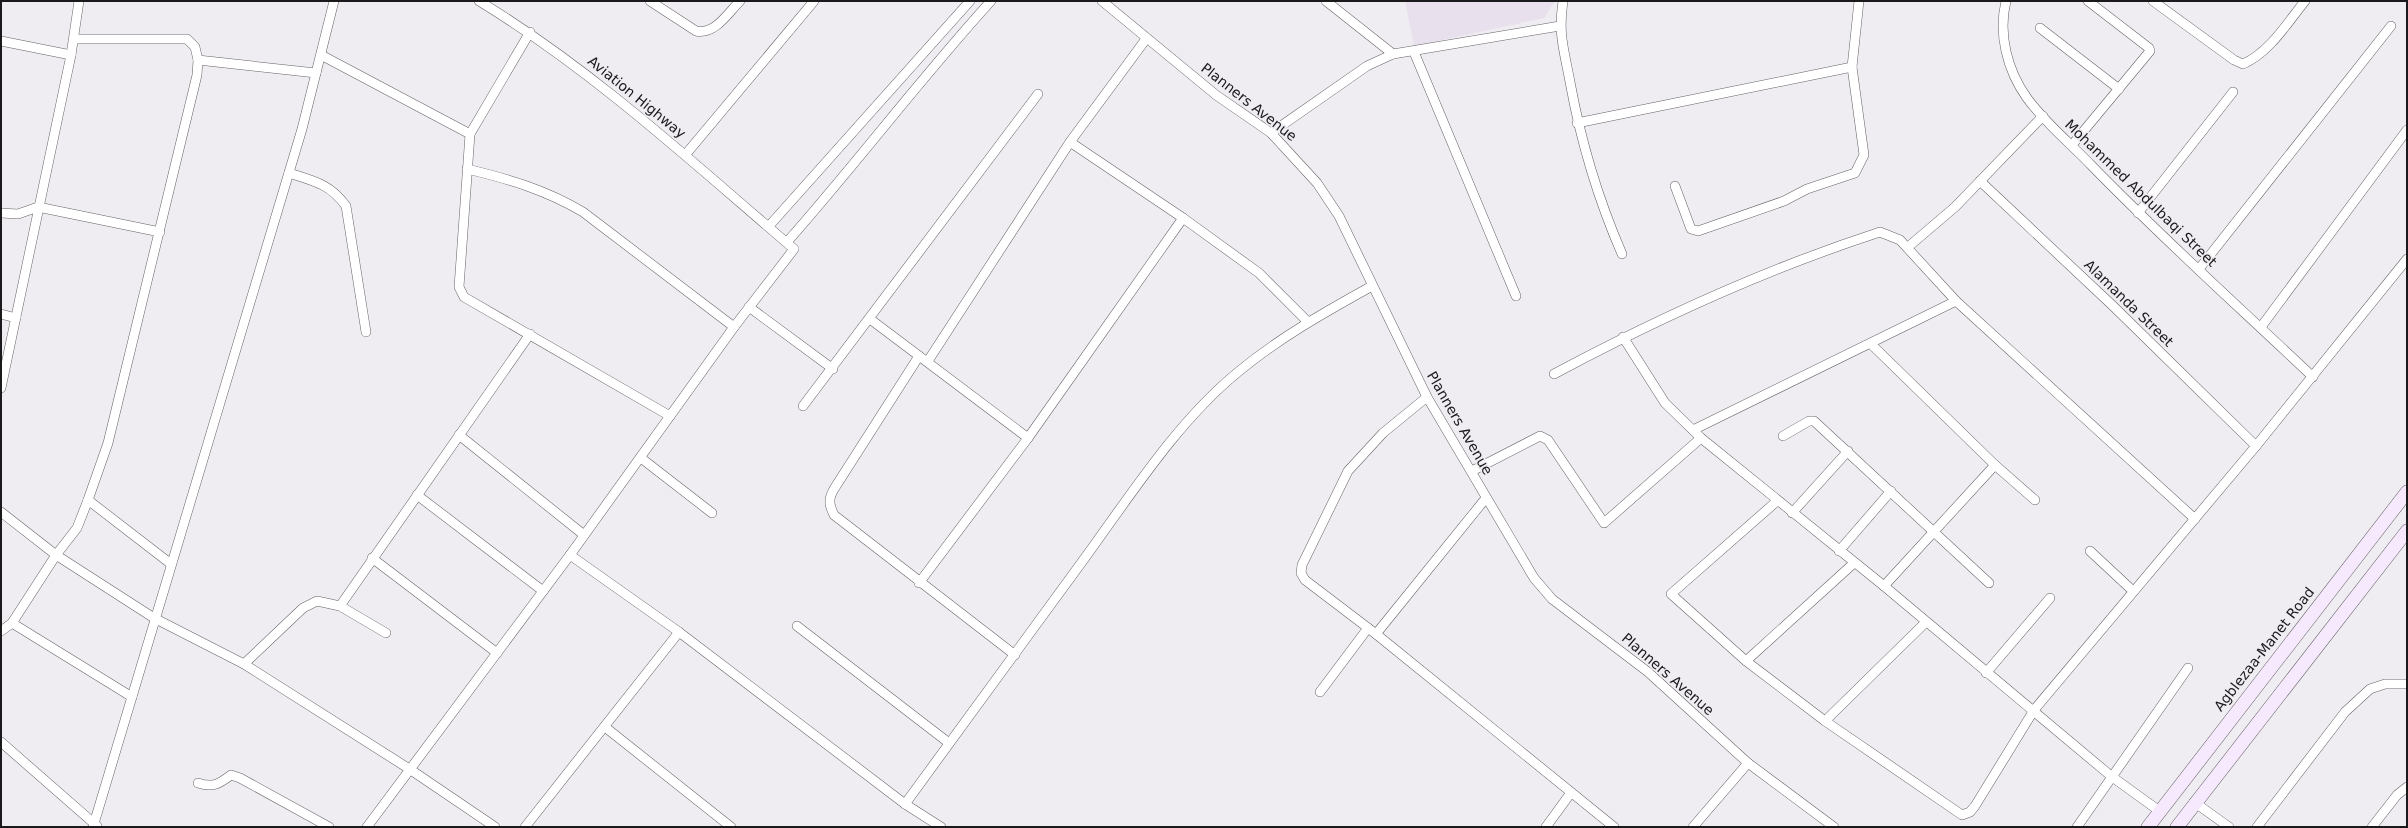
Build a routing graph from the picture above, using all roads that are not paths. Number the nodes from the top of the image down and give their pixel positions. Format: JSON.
{"nodes":[{"id":1,"x":79,"y":1,"type":"edge"},
{"id":2,"x":334,"y":1,"type":"edge"},
{"id":3,"x":479,"y":1,"type":"edge"},
{"id":4,"x":650,"y":1,"type":"edge"},
{"id":5,"x":740,"y":1,"type":"edge"},
{"id":6,"x":814,"y":1,"type":"edge"},
{"id":7,"x":970,"y":1,"type":"edge"},
{"id":8,"x":991,"y":1,"type":"edge"},
{"id":9,"x":1102,"y":1,"type":"edge"},
{"id":10,"x":1326,"y":1,"type":"edge"},
{"id":11,"x":1563,"y":1,"type":"edge"},
{"id":12,"x":1859,"y":1,"type":"edge"},
{"id":13,"x":2006,"y":1,"type":"edge"},
{"id":14,"x":2088,"y":1,"type":"edge"},
{"id":15,"x":2153,"y":1,"type":"edge"},
{"id":16,"x":2304,"y":1,"type":"edge"},
{"id":17,"x":1560,"y":26,"type":"junction"},
{"id":18,"x":2391,"y":26,"type":"dead end"},
{"id":19,"x":2040,"y":28,"type":"dead end"},
{"id":20,"x":530,"y":32,"type":"junction"},
{"id":21,"x":75,"y":38,"type":"junction"},
{"id":22,"x":1146,"y":39,"type":"junction"},
{"id":23,"x":1,"y":42,"type":"edge"},
{"id":24,"x":1414,"y":52,"type":"junction"},
{"id":25,"x":1393,"y":54,"type":"junction"},
{"id":26,"x":71,"y":55,"type":"junction"},
{"id":27,"x":321,"y":55,"type":"junction"},
{"id":28,"x":198,"y":60,"type":"junction"},
{"id":29,"x":1852,"y":67,"type":"junction"},
{"id":30,"x":316,"y":72,"type":"junction"},
{"id":31,"x":2119,"y":89,"type":"junction"},
{"id":32,"x":2233,"y":92,"type":"dead end"},
{"id":33,"x":1038,"y":94,"type":"dead end"},
{"id":34,"x":2043,"y":116,"type":"junction"},
{"id":35,"x":1577,"y":123,"type":"junction"},
{"id":36,"x":2407,"y":130,"type":"edge"},
{"id":37,"x":470,"y":134,"type":"junction"},
{"id":38,"x":1271,"y":134,"type":"junction"},
{"id":39,"x":1070,"y":142,"type":"junction"},
{"id":40,"x":2072,"y":145,"type":"junction"},
{"id":41,"x":686,"y":154,"type":"junction"},
{"id":42,"x":468,"y":169,"type":"junction"},
{"id":43,"x":289,"y":173,"type":"junction"},
{"id":44,"x":1980,"y":181,"type":"junction"},
{"id":45,"x":1675,"y":186,"type":"dead end"},
{"id":46,"x":38,"y":207,"type":"junction"},
{"id":47,"x":2138,"y":213,"type":"junction"},
{"id":48,"x":1,"y":214,"type":"edge"},
{"id":49,"x":1183,"y":218,"type":"junction"},
{"id":50,"x":768,"y":226,"type":"junction"},
{"id":51,"x":160,"y":232,"type":"junction"},
{"id":52,"x":791,"y":246,"type":"junction"},
{"id":53,"x":1908,"y":247,"type":"junction"},
{"id":54,"x":1622,"y":254,"type":"dead end"},
{"id":55,"x":2407,"y":259,"type":"edge"},
{"id":56,"x":2199,"y":269,"type":"junction"},
{"id":57,"x":1372,"y":286,"type":"junction"},
{"id":58,"x":1516,"y":296,"type":"dead end"},
{"id":59,"x":1956,"y":301,"type":"junction"},
{"id":60,"x":749,"y":307,"type":"junction"},
{"id":61,"x":1,"y":314,"type":"edge"},
{"id":62,"x":16,"y":318,"type":"junction"},
{"id":63,"x":870,"y":319,"type":"junction"},
{"id":64,"x":1308,"y":322,"type":"junction"},
{"id":65,"x":734,"y":326,"type":"junction"},
{"id":66,"x":2261,"y":327,"type":"junction"},
{"id":67,"x":366,"y":332,"type":"dead end"},
{"id":68,"x":530,"y":334,"type":"junction"},
{"id":69,"x":1623,"y":337,"type":"junction"},
{"id":70,"x":1871,"y":344,"type":"junction"},
{"id":71,"x":919,"y":356,"type":"junction"},
{"id":72,"x":928,"y":361,"type":"junction"},
{"id":73,"x":833,"y":369,"type":"junction"},
{"id":74,"x":1554,"y":374,"type":"dead end"},
{"id":75,"x":2313,"y":377,"type":"junction"},
{"id":76,"x":1,"y":388,"type":"edge"},
{"id":77,"x":1427,"y":397,"type":"junction"},
{"id":78,"x":803,"y":406,"type":"dead end"},
{"id":79,"x":670,"y":416,"type":"junction"},
{"id":80,"x":1693,"y":430,"type":"junction"},
{"id":81,"x":459,"y":435,"type":"junction"},
{"id":82,"x":1783,"y":436,"type":"dead end"},
{"id":83,"x":1028,"y":438,"type":"junction"},
{"id":84,"x":1701,"y":438,"type":"junction"},
{"id":85,"x":2256,"y":446,"type":"junction"},
{"id":86,"x":1848,"y":451,"type":"junction"},
{"id":87,"x":641,"y":458,"type":"junction"},
{"id":88,"x":1995,"y":465,"type":"junction"},
{"id":89,"x":1472,"y":471,"type":"junction"},
{"id":90,"x":1891,"y":491,"type":"junction"},
{"id":91,"x":2407,"y":492,"type":"edge"},
{"id":92,"x":417,"y":495,"type":"junction"},
{"id":93,"x":1486,"y":498,"type":"junction"},
{"id":94,"x":88,"y":500,"type":"junction"},
{"id":95,"x":2035,"y":500,"type":"dead end"},
{"id":96,"x":1777,"y":501,"type":"junction"},
{"id":97,"x":1,"y":512,"type":"edge"},
{"id":98,"x":712,"y":513,"type":"dead end"},
{"id":99,"x":1792,"y":513,"type":"junction"},
{"id":100,"x":2195,"y":519,"type":"junction"},
{"id":101,"x":2407,"y":531,"type":"edge"},
{"id":102,"x":1935,"y":532,"type":"junction"},
{"id":103,"x":584,"y":535,"type":"junction"},
{"id":104,"x":1839,"y":551,"type":"junction"},
{"id":105,"x":2090,"y":551,"type":"dead end"},
{"id":106,"x":56,"y":555,"type":"junction"},
{"id":107,"x":570,"y":555,"type":"junction"},
{"id":108,"x":372,"y":558,"type":"junction"},
{"id":109,"x":1854,"y":563,"type":"junction"},
{"id":110,"x":171,"y":564,"type":"junction"},
{"id":111,"x":919,"y":583,"type":"junction"},
{"id":112,"x":1989,"y":583,"type":"dead end"},
{"id":113,"x":1884,"y":586,"type":"junction"},
{"id":114,"x":543,"y":591,"type":"junction"},
{"id":115,"x":2132,"y":591,"type":"junction"},
{"id":116,"x":2050,"y":598,"type":"dead end"},
{"id":117,"x":340,"y":606,"type":"junction"},
{"id":118,"x":154,"y":618,"type":"junction"},
{"id":119,"x":1926,"y":622,"type":"junction"},
{"id":120,"x":12,"y":623,"type":"junction"},
{"id":121,"x":797,"y":626,"type":"dead end"},
{"id":122,"x":1368,"y":628,"type":"junction"},
{"id":123,"x":1,"y":631,"type":"edge"},
{"id":124,"x":679,"y":632,"type":"junction"},
{"id":125,"x":386,"y":633,"type":"dead end"},
{"id":126,"x":1376,"y":634,"type":"junction"},
{"id":127,"x":498,"y":653,"type":"junction"},
{"id":128,"x":1015,"y":655,"type":"junction"},
{"id":129,"x":1746,"y":661,"type":"junction"},
{"id":130,"x":244,"y":664,"type":"junction"},
{"id":131,"x":2188,"y":668,"type":"dead end"},
{"id":132,"x":1986,"y":673,"type":"junction"},
{"id":133,"x":2407,"y":684,"type":"edge"},
{"id":134,"x":1320,"y":692,"type":"dead end"},
{"id":135,"x":132,"y":696,"type":"junction"},
{"id":136,"x":2034,"y":710,"type":"junction"},
{"id":137,"x":1825,"y":721,"type":"junction"},
{"id":138,"x":605,"y":727,"type":"junction"},
{"id":139,"x":1,"y":742,"type":"edge"},
{"id":140,"x":950,"y":743,"type":"junction"},
{"id":141,"x":1748,"y":763,"type":"junction"},
{"id":142,"x":411,"y":770,"type":"junction"},
{"id":143,"x":2111,"y":776,"type":"junction"},
{"id":144,"x":198,"y":783,"type":"dead end"},
{"id":145,"x":2407,"y":788,"type":"edge"},
{"id":146,"x":1570,"y":794,"type":"junction"},
{"id":147,"x":2194,"y":802,"type":"junction"},
{"id":148,"x":905,"y":804,"type":"junction"},
{"id":149,"x":2158,"y":810,"type":"junction"},
{"id":150,"x":95,"y":825,"type":"edge"},
{"id":151,"x":530,"y":825,"type":"edge"},
{"id":152,"x":329,"y":827,"type":"edge"},
{"id":153,"x":367,"y":827,"type":"edge"},
{"id":154,"x":495,"y":827,"type":"edge"},
{"id":155,"x":731,"y":827,"type":"edge"},
{"id":156,"x":941,"y":827,"type":"edge"},
{"id":157,"x":1546,"y":827,"type":"edge"},
{"id":158,"x":1614,"y":827,"type":"edge"},
{"id":159,"x":1693,"y":827,"type":"edge"},
{"id":160,"x":1834,"y":827,"type":"edge"},
{"id":161,"x":2077,"y":827,"type":"edge"},
{"id":162,"x":2148,"y":827,"type":"edge"},
{"id":163,"x":2177,"y":827,"type":"edge"},
{"id":164,"x":2229,"y":827,"type":"edge"},
{"id":165,"x":2257,"y":827,"type":"edge"},
{"id":166,"x":2372,"y":827,"type":"edge"}],
"edges":[{"from":1,"to":21,"type":"street"},
{"from":2,"to":27,"type":"street"},
{"from":3,"to":20,"type":"street","name":"Aviation Highway"},
{"from":4,"to":5,"type":"street"},
{"from":6,"to":41,"type":"street"},
{"from":7,"to":50,"type":"street"},
{"from":8,"to":52,"type":"street"},
{"from":9,"to":22,"type":"street","name":"Planners Avenue"},
{"from":10,"to":25,"type":"street"},
{"from":11,"to":17,"type":"street"},
{"from":12,"to":29,"type":"street"},
{"from":13,"to":34,"type":"street","name":"Mohammed Abdulbaqi Street"},
{"from":14,"to":31,"type":"street"},
{"from":15,"to":16,"type":"street"},
{"from":17,"to":24,"type":"street"},
{"from":17,"to":35,"type":"street"},
{"from":18,"to":56,"type":"street"},
{"from":19,"to":31,"type":"street"},
{"from":20,"to":37,"type":"street"},
{"from":20,"to":41,"type":"street","name":"Aviation Highway"},
{"from":21,"to":26,"type":"street"},
{"from":21,"to":28,"type":"street"},
{"from":22,"to":38,"type":"street","name":"Planners Avenue"},
{"from":22,"to":39,"type":"street"},
{"from":23,"to":26,"type":"street"},
{"from":24,"to":25,"type":"street"},
{"from":24,"to":58,"type":"street"},
{"from":25,"to":38,"type":"street"},
{"from":26,"to":46,"type":"street"},
{"from":27,"to":30,"type":"street"},
{"from":27,"to":37,"type":"street"},
{"from":28,"to":30,"type":"street"},
{"from":28,"to":51,"type":"street"},
{"from":29,"to":35,"type":"street"},
{"from":29,"to":45,"type":"street"},
{"from":30,"to":43,"type":"street"},
{"from":31,"to":40,"type":"street"},
{"from":32,"to":47,"type":"street"},
{"from":33,"to":63,"type":"street"},
{"from":34,"to":40,"type":"street","name":"Mohammed Abdulbaqi Street"},
{"from":34,"to":44,"type":"street"},
{"from":35,"to":54,"type":"street"},
{"from":36,"to":66,"type":"street"},
{"from":37,"to":42,"type":"street"},
{"from":38,"to":57,"type":"street","name":"Planners Avenue"},
{"from":39,"to":49,"type":"street"},
{"from":39,"to":72,"type":"street"},
{"from":40,"to":47,"type":"street","name":"Mohammed Abdulbaqi Street"},
{"from":41,"to":50,"type":"street","name":"Aviation Highway"},
{"from":42,"to":65,"type":"street"},
{"from":42,"to":68,"type":"street"},
{"from":43,"to":67,"type":"street"},
{"from":43,"to":110,"type":"street"},
{"from":44,"to":53,"type":"street"},
{"from":44,"to":85,"type":"street","name":"Alamanda Street"},
{"from":46,"to":48,"type":"street"},
{"from":46,"to":51,"type":"street"},
{"from":46,"to":62,"type":"street"},
{"from":47,"to":56,"type":"street","name":"Mohammed Abdulbaqi Street"},
{"from":49,"to":64,"type":"street"},
{"from":49,"to":83,"type":"street"},
{"from":50,"to":52,"type":"street","name":"Aviation Highway"},
{"from":51,"to":94,"type":"street"},
{"from":52,"to":60,"type":"street"},
{"from":53,"to":59,"type":"street"},
{"from":53,"to":69,"type":"street"},
{"from":55,"to":75,"type":"street"},
{"from":56,"to":66,"type":"street","name":"Mohammed Abdulbaqi Street"},
{"from":57,"to":64,"type":"street"},
{"from":57,"to":77,"type":"street","name":"Planners Avenue"},
{"from":59,"to":70,"type":"street"},
{"from":59,"to":100,"type":"street"},
{"from":60,"to":65,"type":"street"},
{"from":60,"to":73,"type":"street"},
{"from":61,"to":62,"type":"street"},
{"from":62,"to":76,"type":"street"},
{"from":63,"to":71,"type":"street"},
{"from":63,"to":73,"type":"street"},
{"from":64,"to":128,"type":"street"},
{"from":65,"to":79,"type":"street"},
{"from":66,"to":75,"type":"street","name":"Mohammed Abdulbaqi Street"},
{"from":68,"to":79,"type":"street"},
{"from":68,"to":81,"type":"street"},
{"from":69,"to":74,"type":"street"},
{"from":69,"to":80,"type":"street"},
{"from":70,"to":80,"type":"street"},
{"from":70,"to":88,"type":"street"},
{"from":71,"to":72,"type":"street"},
{"from":71,"to":111,"type":"street"},
{"from":72,"to":83,"type":"street"},
{"from":73,"to":78,"type":"street"},
{"from":75,"to":85,"type":"street"},
{"from":77,"to":89,"type":"street","name":"Planners Avenue"},
{"from":77,"to":122,"type":"street"},
{"from":79,"to":87,"type":"street"},
{"from":80,"to":84,"type":"street"},
{"from":81,"to":92,"type":"street"},
{"from":81,"to":103,"type":"street"},
{"from":82,"to":86,"type":"street"},
{"from":83,"to":111,"type":"street"},
{"from":84,"to":89,"type":"street"},
{"from":84,"to":96,"type":"street"},
{"from":85,"to":100,"type":"street"},
{"from":86,"to":90,"type":"street"},
{"from":86,"to":99,"type":"street"},
{"from":87,"to":98,"type":"street"},
{"from":87,"to":103,"type":"street"},
{"from":88,"to":95,"type":"street"},
{"from":88,"to":102,"type":"street"},
{"from":89,"to":93,"type":"street","name":"Planners Avenue"},
{"from":90,"to":102,"type":"street"},
{"from":90,"to":104,"type":"street"},
{"from":91,"to":149,"type":"main road","name":"Agblezaa-Manet Road"},
{"from":92,"to":108,"type":"street"},
{"from":92,"to":114,"type":"street"},
{"from":93,"to":126,"type":"street"},
{"from":93,"to":141,"type":"street","name":"Planners Avenue"},
{"from":94,"to":106,"type":"street"},
{"from":94,"to":110,"type":"street"},
{"from":96,"to":99,"type":"street"},
{"from":96,"to":129,"type":"street"},
{"from":97,"to":106,"type":"street"},
{"from":99,"to":104,"type":"street"},
{"from":100,"to":115,"type":"street"},
{"from":101,"to":147,"type":"main road"},
{"from":102,"to":112,"type":"street"},
{"from":102,"to":113,"type":"street"},
{"from":103,"to":107,"type":"street"},
{"from":104,"to":109,"type":"street"},
{"from":105,"to":115,"type":"street"},
{"from":106,"to":118,"type":"street"},
{"from":106,"to":120,"type":"street"},
{"from":107,"to":114,"type":"street"},
{"from":107,"to":124,"type":"street"},
{"from":108,"to":117,"type":"street"},
{"from":108,"to":127,"type":"street"},
{"from":109,"to":113,"type":"street"},
{"from":109,"to":129,"type":"street"},
{"from":110,"to":118,"type":"street"},
{"from":111,"to":128,"type":"street"},
{"from":113,"to":119,"type":"street"},
{"from":114,"to":127,"type":"street"},
{"from":115,"to":136,"type":"street"},
{"from":116,"to":132,"type":"street"},
{"from":117,"to":125,"type":"street"},
{"from":117,"to":130,"type":"street"},
{"from":118,"to":130,"type":"street"},
{"from":118,"to":135,"type":"street"},
{"from":119,"to":132,"type":"street"},
{"from":119,"to":137,"type":"street"},
{"from":120,"to":123,"type":"street"},
{"from":120,"to":135,"type":"street"},
{"from":121,"to":140,"type":"street"},
{"from":122,"to":126,"type":"street"},
{"from":122,"to":134,"type":"street"},
{"from":124,"to":138,"type":"street"},
{"from":124,"to":148,"type":"street"},
{"from":126,"to":146,"type":"street"},
{"from":127,"to":142,"type":"street"},
{"from":128,"to":140,"type":"street"},
{"from":129,"to":137,"type":"street"},
{"from":130,"to":142,"type":"street"},
{"from":131,"to":143,"type":"street"},
{"from":132,"to":136,"type":"street"},
{"from":133,"to":165,"type":"street"},
{"from":135,"to":150,"type":"street"},
{"from":136,"to":137,"type":"street"},
{"from":136,"to":143,"type":"street"},
{"from":138,"to":151,"type":"street"},
{"from":138,"to":155,"type":"street"},
{"from":139,"to":150,"type":"street"},
{"from":140,"to":148,"type":"street"},
{"from":141,"to":159,"type":"street"},
{"from":141,"to":160,"type":"street","name":"Planners Avenue"},
{"from":142,"to":153,"type":"street"},
{"from":142,"to":154,"type":"street"},
{"from":143,"to":149,"type":"street"},
{"from":143,"to":161,"type":"street"},
{"from":144,"to":152,"type":"street"},
{"from":145,"to":166,"type":"street"},
{"from":146,"to":157,"type":"street"},
{"from":146,"to":158,"type":"street"},
{"from":147,"to":163,"type":"main road"},
{"from":147,"to":164,"type":"street"},
{"from":148,"to":156,"type":"street"},
{"from":149,"to":162,"type":"main road","name":"Agblezaa-Manet Road"}]}
